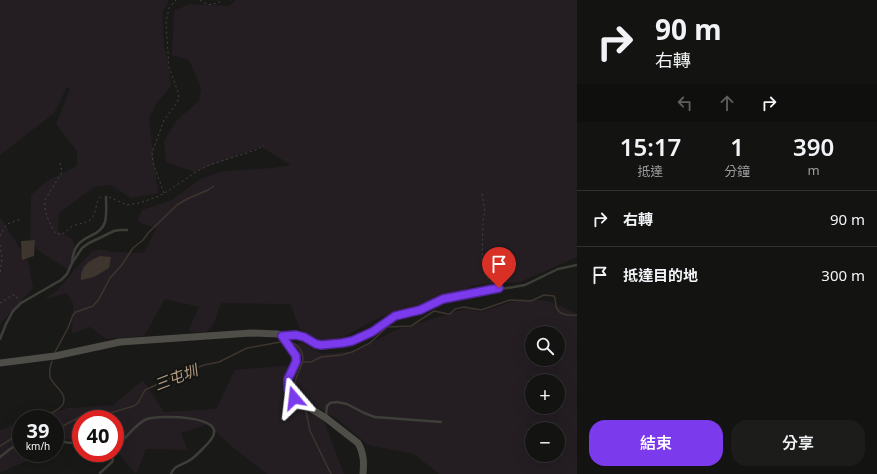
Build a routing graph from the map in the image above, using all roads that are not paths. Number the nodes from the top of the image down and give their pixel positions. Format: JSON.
{"nodes":[{"id":1,"x":106,"y":197,"type":"road end"},
{"id":2,"x":127,"y":230,"type":"dead end"},
{"id":3,"x":72,"y":263,"type":"junction"},
{"id":4,"x":577,"y":265,"type":"edge"},
{"id":5,"x":282,"y":336,"type":"junction"},
{"id":6,"x":0,"y":339,"type":"edge"},
{"id":7,"x":0,"y":363,"type":"edge"},
{"id":8,"x":326,"y":418,"type":"junction"},
{"id":9,"x":441,"y":422,"type":"dead end"},
{"id":10,"x":124,"y":440,"type":"edge"},
{"id":11,"x":12,"y":448,"type":"edge"},
{"id":12,"x":0,"y":457,"type":"edge"},
{"id":13,"x":112,"y":462,"type":"edge"},
{"id":14,"x":100,"y":473,"type":"dead end"},
{"id":15,"x":171,"y":474,"type":"edge"},
{"id":16,"x":363,"y":474,"type":"edge"}],
"edges":[{"from":1,"to":3,"type":"lane"},
{"from":2,"to":3,"type":"lane"},
{"from":3,"to":6,"type":"lane"},
{"from":4,"to":5,"type":"lane"},
{"from":5,"to":7,"type":"street"},
{"from":5,"to":8,"type":"street"},
{"from":8,"to":9,"type":"lane"},
{"from":8,"to":16,"type":"street"},
{"from":10,"to":15,"type":"lane"},
{"from":11,"to":12,"type":"lane"},
{"from":13,"to":14,"type":"lane"}]}
